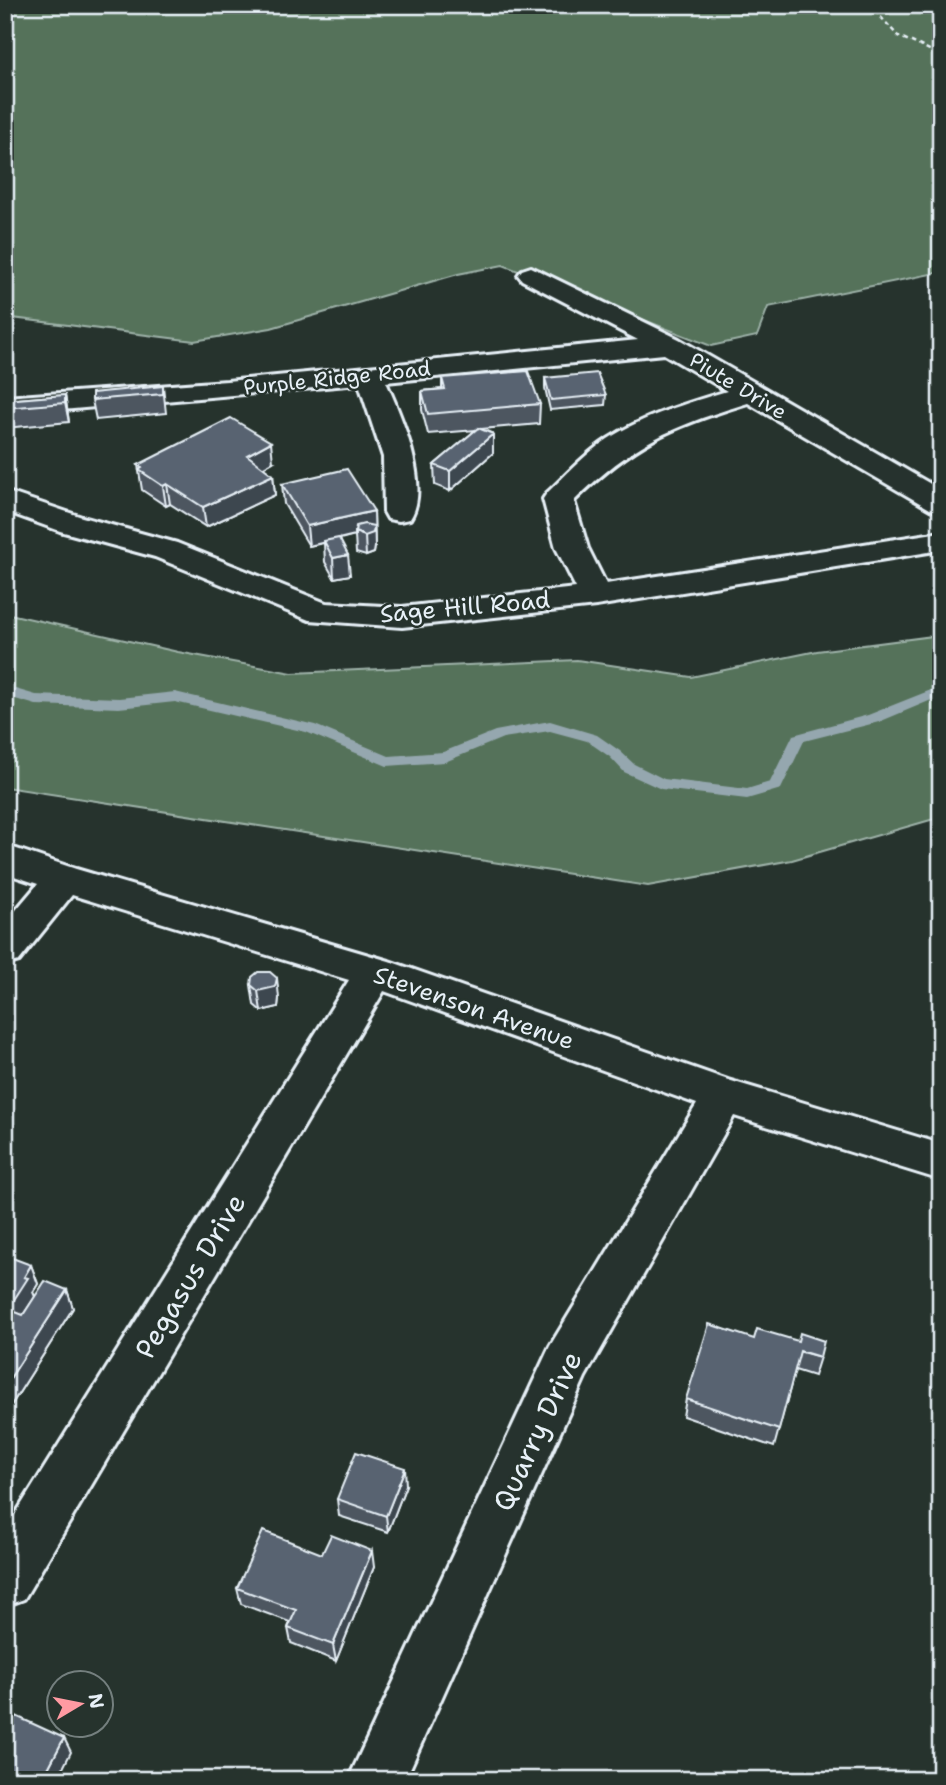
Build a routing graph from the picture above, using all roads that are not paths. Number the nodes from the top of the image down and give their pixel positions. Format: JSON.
{"nodes":[{"id":1,"x":531,"y":275,"type":"dead end"},
{"id":2,"x":669,"y":345,"type":"junction"},
{"id":3,"x":369,"y":375,"type":"junction"},
{"id":4,"x":750,"y":393,"type":"junction"},
{"id":5,"x":5,"y":406,"type":"edge"},
{"id":6,"x":5,"y":500,"type":"edge"},
{"id":7,"x":941,"y":503,"type":"edge"},
{"id":8,"x":399,"y":512,"type":"dead end"},
{"id":9,"x":941,"y":541,"type":"edge"},
{"id":10,"x":596,"y":596,"type":"junction"},
{"id":11,"x":5,"y":858,"type":"edge"},
{"id":12,"x":64,"y":879,"type":"junction"},
{"id":13,"x":5,"y":950,"type":"edge"},
{"id":14,"x":375,"y":972,"type":"junction"},
{"id":15,"x":724,"y":1096,"type":"junction"},
{"id":16,"x":941,"y":1162,"type":"edge"},
{"id":17,"x":5,"y":1580,"type":"edge"},
{"id":18,"x":376,"y":1780,"type":"edge"}],
"edges":[{"from":1,"to":2,"type":"street","name":"Piute Drive"},
{"from":2,"to":3,"type":"street","name":"Purple Ridge Road"},
{"from":2,"to":4,"type":"street","name":"Piute Drive"},
{"from":3,"to":5,"type":"street","name":"Purple Ridge Road"},
{"from":3,"to":8,"type":"street"},
{"from":4,"to":7,"type":"street","name":"Piute Drive"},
{"from":4,"to":10,"type":"street"},
{"from":6,"to":10,"type":"street","name":"Sage Hill Road"},
{"from":9,"to":10,"type":"street","name":"Sage Hill Road"},
{"from":11,"to":12,"type":"street","name":"Stevenson Avenue"},
{"from":12,"to":13,"type":"street"},
{"from":12,"to":14,"type":"street","name":"Stevenson Avenue"},
{"from":14,"to":15,"type":"street","name":"Stevenson Avenue"},
{"from":14,"to":17,"type":"street","name":"Pegasus Drive"},
{"from":15,"to":16,"type":"street","name":"Stevenson Avenue"},
{"from":15,"to":18,"type":"street","name":"Quarry Drive"}]}
